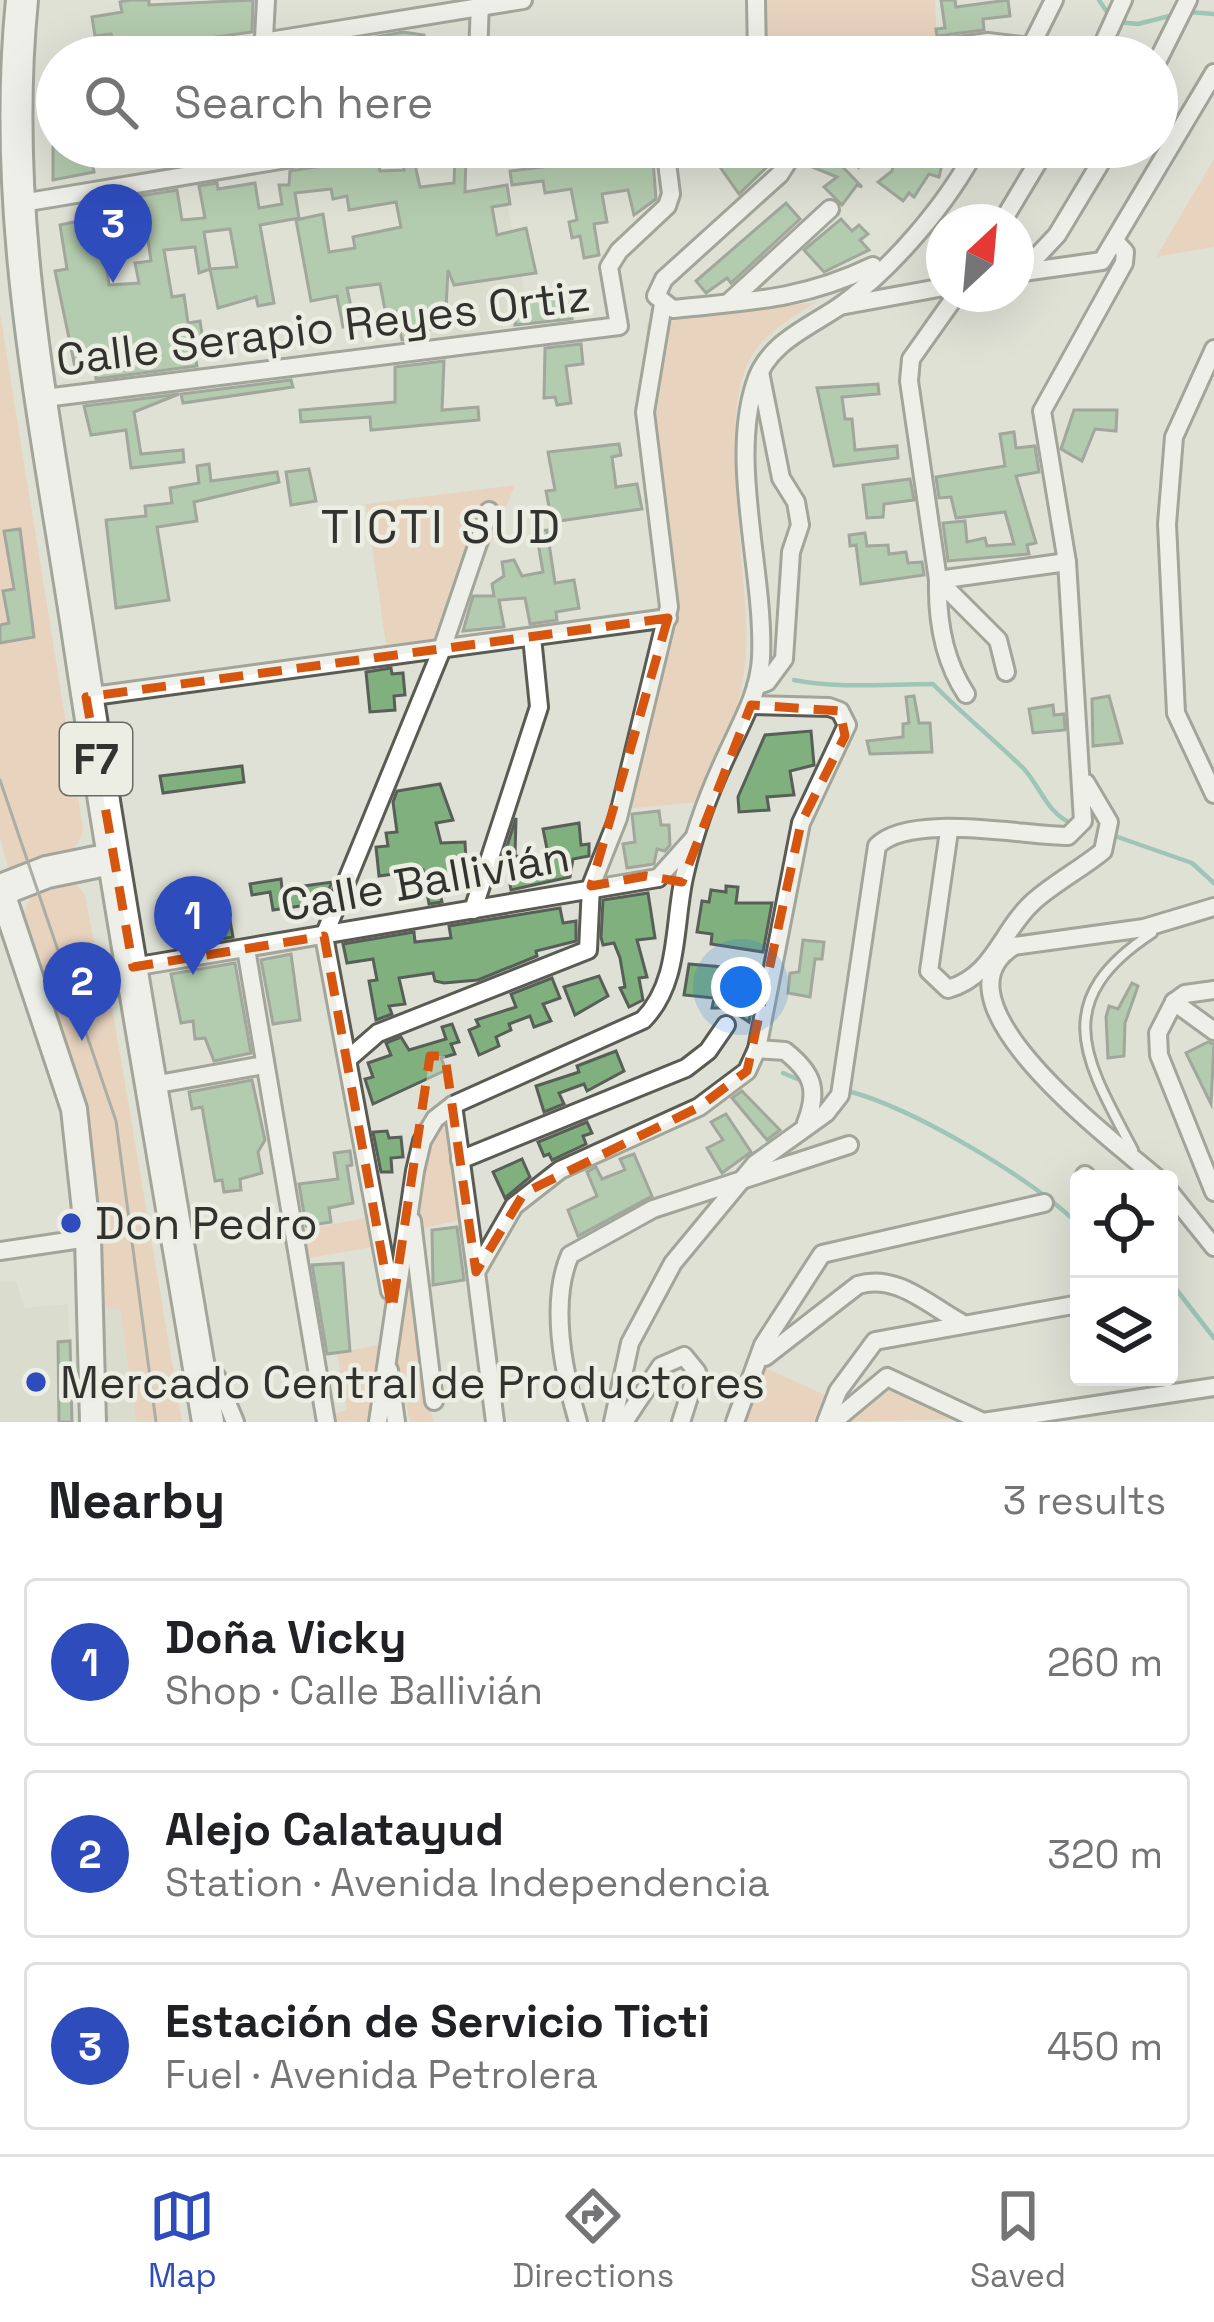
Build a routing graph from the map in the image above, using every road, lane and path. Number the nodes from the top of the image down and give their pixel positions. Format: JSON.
{"nodes":[{"id":1,"x":22,"y":0,"type":"edge"},
{"id":2,"x":266,"y":0,"type":"edge"},
{"id":3,"x":523,"y":0,"type":"edge"},
{"id":4,"x":756,"y":0,"type":"edge"},
{"id":5,"x":1054,"y":0,"type":"edge"},
{"id":6,"x":1124,"y":0,"type":"edge"},
{"id":7,"x":1188,"y":0,"type":"edge"},
{"id":8,"x":480,"y":4,"type":"edge"},
{"id":9,"x":264,"y":36,"type":"edge"},
{"id":10,"x":329,"y":36,"type":"edge"},
{"id":11,"x":479,"y":36,"type":"edge"},
{"id":12,"x":757,"y":36,"type":"edge"},
{"id":13,"x":1036,"y":36,"type":"edge"},
{"id":14,"x":1107,"y":36,"type":"edge"},
{"id":15,"x":1170,"y":36,"type":"edge"},
{"id":16,"x":1214,"y":73,"type":"edge"},
{"id":17,"x":1178,"y":134,"type":"edge"},
{"id":18,"x":196,"y":168,"type":"edge"},
{"id":19,"x":668,"y":168,"type":"edge"},
{"id":20,"x":785,"y":168,"type":"edge"},
{"id":21,"x":962,"y":168,"type":"edge"},
{"id":22,"x":1034,"y":168,"type":"edge"},
{"id":23,"x":1098,"y":168,"type":"edge"},
{"id":24,"x":1158,"y":168,"type":"edge"},
{"id":25,"x":15,"y":204,"type":"junction"},
{"id":26,"x":1013,"y":204,"type":"edge"},
{"id":27,"x":830,"y":209,"type":"dead end"},
{"id":28,"x":1115,"y":241,"type":"junction"},
{"id":29,"x":0,"y":257,"type":"edge"},
{"id":30,"x":1034,"y":258,"type":"edge"},
{"id":31,"x":890,"y":259,"type":"junction"},
{"id":32,"x":1034,"y":270,"type":"edge"},
{"id":33,"x":926,"y":290,"type":"edge"},
{"id":34,"x":727,"y":303,"type":"junction"},
{"id":35,"x":663,"y":304,"type":"junction"},
{"id":36,"x":839,"y":306,"type":"junction"},
{"id":37,"x":944,"y":312,"type":"edge"},
{"id":38,"x":1214,"y":349,"type":"edge"},
{"id":39,"x":760,"y":371,"type":"junction"},
{"id":40,"x":36,"y":399,"type":"junction"},
{"id":41,"x":489,"y":511,"type":"dead end"},
{"id":42,"x":1067,"y":562,"type":"junction"},
{"id":43,"x":938,"y":580,"type":"junction"},
{"id":44,"x":668,"y":618,"type":"junction"},
{"id":45,"x":532,"y":638,"type":"junction"},
{"id":46,"x":442,"y":649,"type":"junction"},
{"id":47,"x":1006,"y":672,"type":"dead end"},
{"id":48,"x":756,"y":686,"type":"junction"},
{"id":49,"x":966,"y":694,"type":"dead end"},
{"id":50,"x":86,"y":697,"type":"junction"},
{"id":51,"x":752,"y":705,"type":"junction"},
{"id":52,"x":1083,"y":777,"type":"junction"},
{"id":53,"x":1214,"y":794,"type":"edge"},
{"id":54,"x":949,"y":831,"type":"junction"},
{"id":55,"x":695,"y":837,"type":"junction"},
{"id":56,"x":96,"y":862,"type":"junction"},
{"id":57,"x":658,"y":878,"type":"junction"},
{"id":58,"x":591,"y":886,"type":"junction"},
{"id":59,"x":0,"y":888,"type":"edge"},
{"id":60,"x":1214,"y":907,"type":"edge"},
{"id":61,"x":473,"y":910,"type":"junction"},
{"id":62,"x":678,"y":918,"type":"junction"},
{"id":63,"x":1168,"y":922,"type":"junction"},
{"id":64,"x":324,"y":936,"type":"junction"},
{"id":65,"x":9,"y":948,"type":"edge"},
{"id":66,"x":246,"y":949,"type":"junction"},
{"id":67,"x":996,"y":957,"type":"junction"},
{"id":68,"x":134,"y":967,"type":"junction"},
{"id":69,"x":1214,"y":990,"type":"edge"},
{"id":70,"x":1174,"y":1002,"type":"junction"},
{"id":71,"x":725,"y":1025,"type":"dead end"},
{"id":72,"x":1214,"y":1031,"type":"edge"},
{"id":73,"x":757,"y":1049,"type":"junction"},
{"id":74,"x":348,"y":1059,"type":"junction"},
{"id":75,"x":264,"y":1065,"type":"junction"},
{"id":76,"x":153,"y":1084,"type":"junction"},
{"id":77,"x":453,"y":1106,"type":"junction"},
{"id":78,"x":806,"y":1123,"type":"junction"},
{"id":79,"x":849,"y":1145,"type":"dead end"},
{"id":80,"x":460,"y":1160,"type":"junction"},
{"id":81,"x":1139,"y":1162,"type":"junction"},
{"id":82,"x":1148,"y":1170,"type":"edge"},
{"id":83,"x":735,"y":1184,"type":"junction"},
{"id":84,"x":706,"y":1192,"type":"junction"},
{"id":85,"x":1214,"y":1192,"type":"edge"},
{"id":86,"x":1178,"y":1202,"type":"edge"},
{"id":87,"x":1044,"y":1203,"type":"dead end"},
{"id":88,"x":410,"y":1208,"type":"junction"},
{"id":89,"x":717,"y":1211,"type":"junction"},
{"id":90,"x":88,"y":1238,"type":"junction"},
{"id":91,"x":1214,"y":1247,"type":"edge"},
{"id":92,"x":0,"y":1251,"type":"edge"},
{"id":93,"x":476,"y":1272,"type":"junction"},
{"id":94,"x":1070,"y":1305,"type":"edge"},
{"id":95,"x":392,"y":1310,"type":"junction"},
{"id":96,"x":962,"y":1323,"type":"junction"},
{"id":97,"x":387,"y":1346,"type":"junction"},
{"id":98,"x":199,"y":1364,"type":"junction"},
{"id":99,"x":749,"y":1376,"type":"junction"},
{"id":100,"x":1214,"y":1387,"type":"edge"},
{"id":101,"x":434,"y":1400,"type":"dead end"},
{"id":102,"x":93,"y":1422,"type":"edge"},
{"id":103,"x":190,"y":1422,"type":"edge"},
{"id":104,"x":208,"y":1422,"type":"edge"},
{"id":105,"x":236,"y":1422,"type":"edge"},
{"id":106,"x":326,"y":1422,"type":"edge"},
{"id":107,"x":378,"y":1422,"type":"edge"},
{"id":108,"x":396,"y":1422,"type":"edge"},
{"id":109,"x":495,"y":1422,"type":"edge"},
{"id":110,"x":578,"y":1422,"type":"edge"},
{"id":111,"x":613,"y":1422,"type":"edge"},
{"id":112,"x":624,"y":1422,"type":"edge"},
{"id":113,"x":681,"y":1422,"type":"edge"},
{"id":114,"x":735,"y":1422,"type":"edge"},
{"id":115,"x":829,"y":1422,"type":"edge"}],
"edges":[{"from":1,"to":25,"type":"highway","number":"F7"},
{"from":2,"to":9,"type":"street"},
{"from":3,"to":8,"type":"street"},
{"from":4,"to":12,"type":"street"},
{"from":5,"to":13,"type":"street"},
{"from":6,"to":14,"type":"street"},
{"from":7,"to":15,"type":"street"},
{"from":8,"to":10,"type":"street"},
{"from":8,"to":11,"type":"street"},
{"from":16,"to":17,"type":"street"},
{"from":18,"to":25,"type":"street"},
{"from":19,"to":40,"type":"street","name":"Calle Serapio Reyes Ortiz"},
{"from":20,"to":35,"type":"street"},
{"from":21,"to":31,"type":"street"},
{"from":22,"to":26,"type":"street"},
{"from":23,"to":30,"type":"street"},
{"from":24,"to":28,"type":"street"},
{"from":25,"to":40,"type":"highway","number":"F7"},
{"from":27,"to":34,"type":"street"},
{"from":28,"to":32,"type":"street"},
{"from":28,"to":42,"type":"street"},
{"from":29,"to":56,"type":"highway","number":"F7"},
{"from":31,"to":34,"type":"street"},
{"from":31,"to":36,"type":"street"},
{"from":33,"to":36,"type":"street"},
{"from":34,"to":35,"type":"street"},
{"from":35,"to":44,"type":"street"},
{"from":36,"to":39,"type":"street"},
{"from":37,"to":43,"type":"street"},
{"from":38,"to":53,"type":"street"},
{"from":39,"to":48,"type":"street"},
{"from":39,"to":48,"type":"street"},
{"from":40,"to":50,"type":"highway","number":"F7"},
{"from":41,"to":46,"type":"street"},
{"from":42,"to":43,"type":"street"},
{"from":42,"to":52,"type":"street"},
{"from":43,"to":47,"type":"street"},
{"from":43,"to":49,"type":"street"},
{"from":44,"to":45,"type":"street"},
{"from":44,"to":58,"type":"street"},
{"from":45,"to":46,"type":"street"},
{"from":45,"to":61,"type":"street"},
{"from":46,"to":50,"type":"street"},
{"from":46,"to":64,"type":"street"},
{"from":48,"to":51,"type":"street"},
{"from":50,"to":68,"type":"highway","number":"F7"},
{"from":51,"to":55,"type":"street"},
{"from":51,"to":73,"type":"street"},
{"from":52,"to":54,"type":"street"},
{"from":52,"to":67,"type":"street"},
{"from":54,"to":67,"type":"street"},
{"from":54,"to":78,"type":"street"},
{"from":55,"to":57,"type":"street"},
{"from":55,"to":62,"type":"street"},
{"from":56,"to":59,"type":"highway"},
{"from":56,"to":103,"type":"highway","number":"F7"},
{"from":57,"to":58,"type":"street","name":"Calle Ballivián"},
{"from":57,"to":62,"type":"street"},
{"from":58,"to":61,"type":"street","name":"Calle Ballivián"},
{"from":58,"to":74,"type":"street"},
{"from":59,"to":65,"type":"street"},
{"from":60,"to":63,"type":"street"},
{"from":61,"to":64,"type":"street","name":"Calle Ballivián"},
{"from":62,"to":77,"type":"street"},
{"from":63,"to":67,"type":"street"},
{"from":63,"to":81,"type":"lane"},
{"from":64,"to":66,"type":"street","name":"Calle Ballivián"},
{"from":64,"to":74,"type":"street"},
{"from":65,"to":90,"type":"street"},
{"from":66,"to":68,"type":"street","name":"Calle Ballivián"},
{"from":66,"to":75,"type":"street"},
{"from":67,"to":81,"type":"street"},
{"from":68,"to":76,"type":"highway","number":"F7"},
{"from":69,"to":70,"type":"street"},
{"from":70,"to":72,"type":"street"},
{"from":70,"to":85,"type":"street"},
{"from":71,"to":80,"type":"street"},
{"from":73,"to":78,"type":"street"},
{"from":73,"to":93,"type":"street"},
{"from":74,"to":95,"type":"street"},
{"from":75,"to":76,"type":"street"},
{"from":75,"to":106,"type":"street"},
{"from":76,"to":98,"type":"highway","number":"F7"},
{"from":77,"to":80,"type":"street"},
{"from":77,"to":88,"type":"street"},
{"from":78,"to":83,"type":"street"},
{"from":79,"to":83,"type":"street"},
{"from":80,"to":93,"type":"street"},
{"from":81,"to":82,"type":"street"},
{"from":83,"to":84,"type":"street"},
{"from":83,"to":89,"type":"street"},
{"from":84,"to":89,"type":"street"},
{"from":84,"to":110,"type":"street"},
{"from":86,"to":91,"type":"street"},
{"from":87,"to":99,"type":"street"},
{"from":88,"to":95,"type":"street"},
{"from":88,"to":101,"type":"street"},
{"from":89,"to":111,"type":"street"},
{"from":90,"to":92,"type":"street"},
{"from":90,"to":102,"type":"street"},
{"from":93,"to":109,"type":"street"},
{"from":94,"to":96,"type":"street"},
{"from":95,"to":97,"type":"street"},
{"from":96,"to":99,"type":"street"},
{"from":96,"to":115,"type":"street"},
{"from":97,"to":107,"type":"street"},
{"from":97,"to":108,"type":"street"},
{"from":98,"to":104,"type":"highway","number":"F7"},
{"from":98,"to":105,"type":"street"},
{"from":99,"to":114,"type":"street"},
{"from":100,"to":115,"type":"street"},
{"from":112,"to":113,"type":"street"}]}
